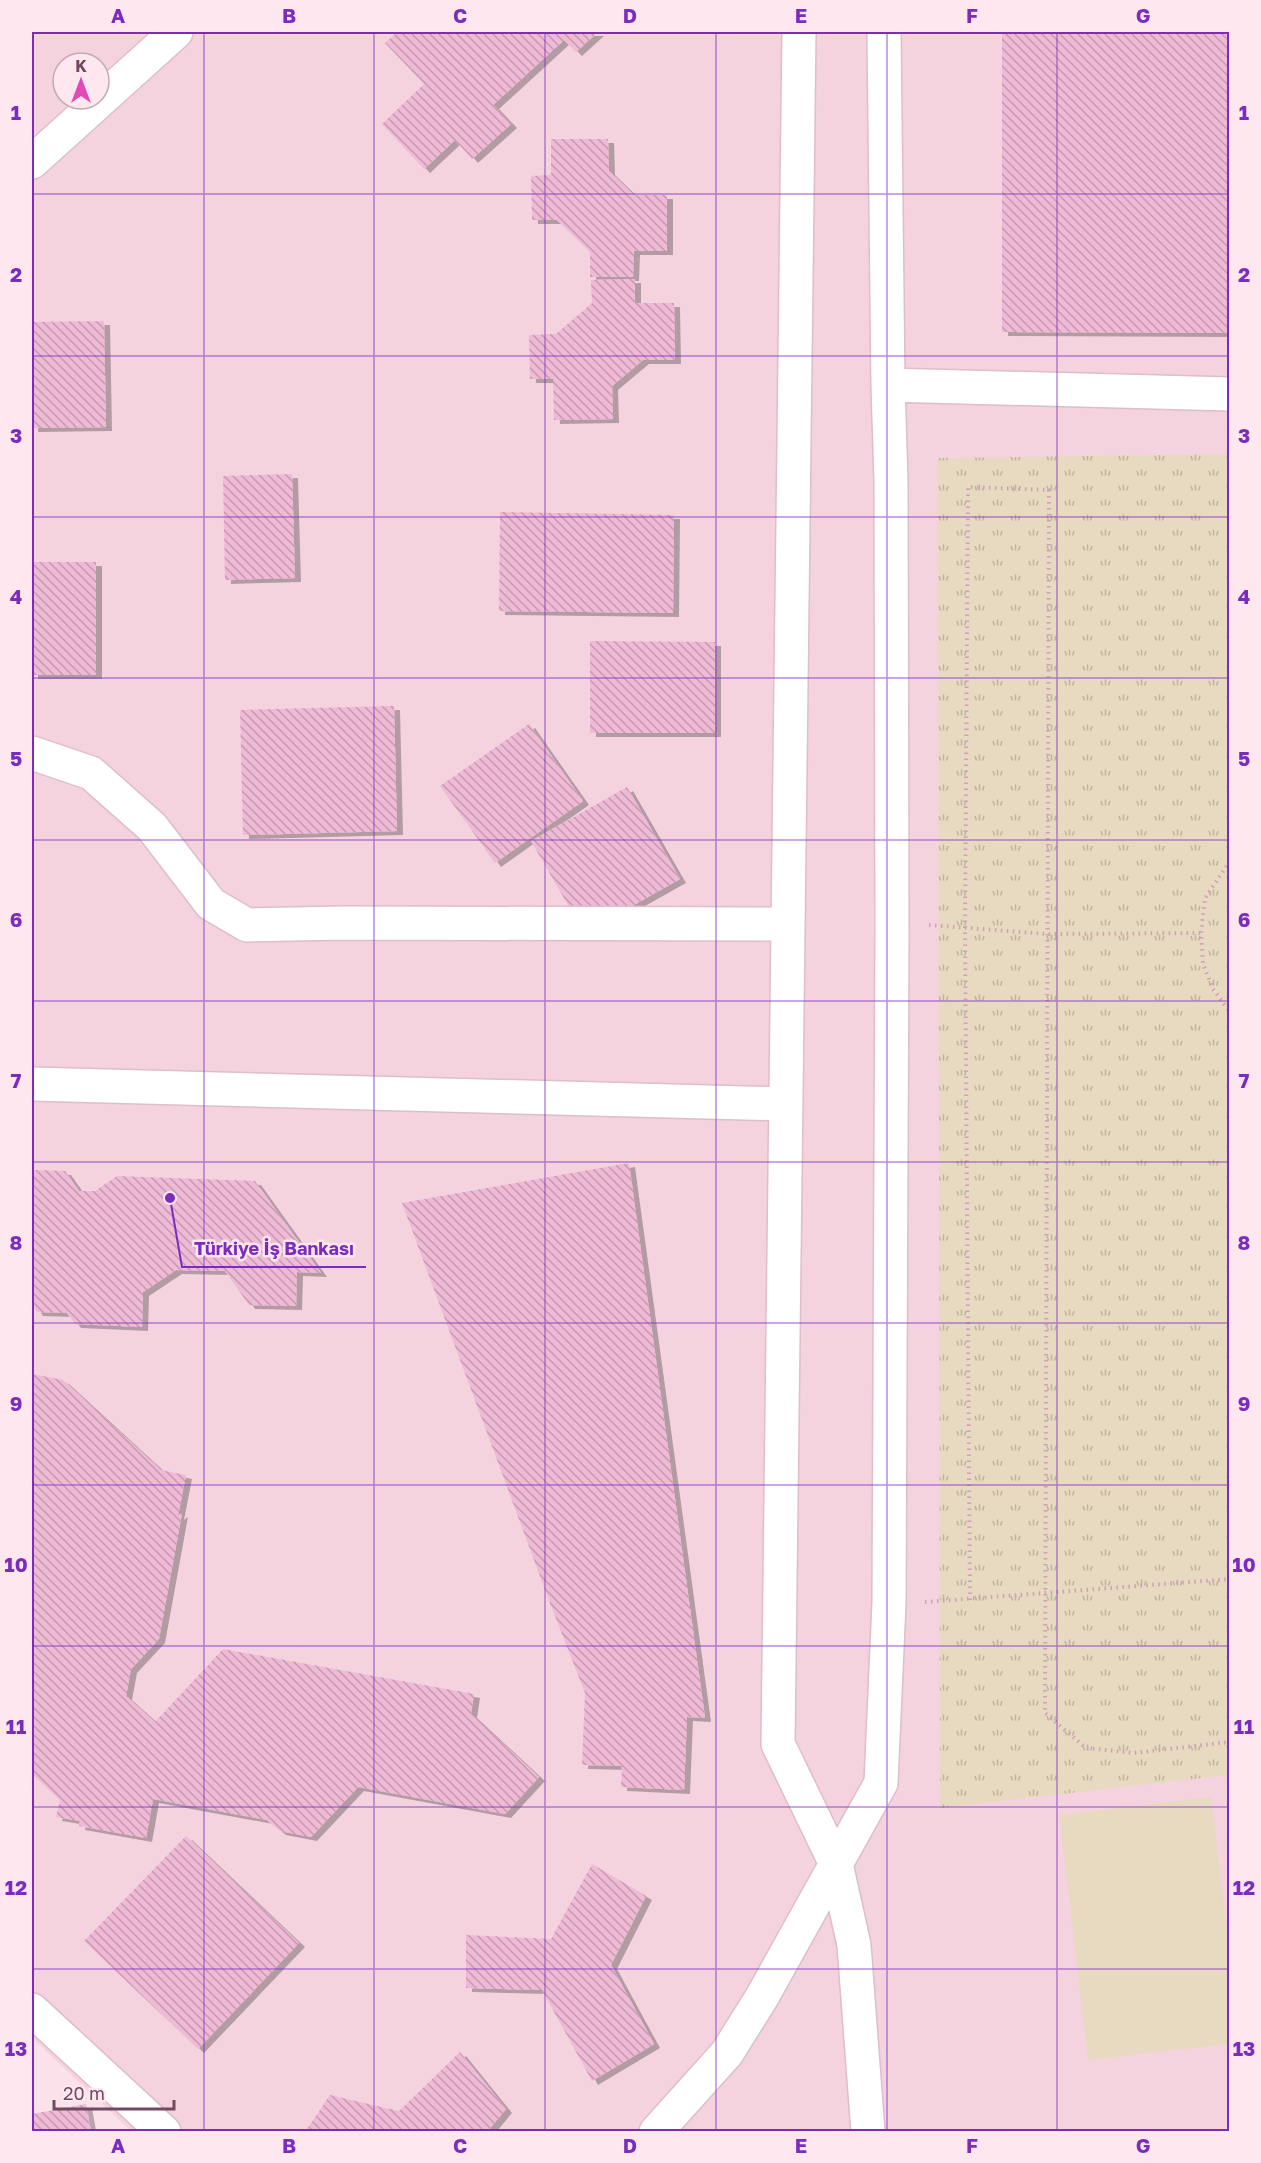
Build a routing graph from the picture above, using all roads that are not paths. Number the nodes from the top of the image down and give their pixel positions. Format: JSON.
{"nodes":[{"id":1,"x":176,"y":32,"type":"edge"},
{"id":2,"x":799,"y":32,"type":"edge"},
{"id":3,"x":884,"y":32,"type":"edge"},
{"id":4,"x":32,"y":162,"type":"edge"},
{"id":5,"x":888,"y":385,"type":"junction"},
{"id":6,"x":1230,"y":394,"type":"edge"},
{"id":7,"x":32,"y":753,"type":"edge"},
{"id":8,"x":788,"y":924,"type":"junction"},
{"id":9,"x":32,"y":1084,"type":"edge"},
{"id":10,"x":786,"y":1104,"type":"junction"},
{"id":11,"x":836,"y":1864,"type":"junction"},
{"id":12,"x":32,"y":2010,"type":"edge"},
{"id":13,"x":164,"y":2132,"type":"edge"},
{"id":14,"x":656,"y":2132,"type":"edge"},
{"id":15,"x":868,"y":2132,"type":"edge"}],
"edges":[{"from":1,"to":4,"type":"street"},
{"from":2,"to":8,"type":"street"},
{"from":3,"to":5,"type":"street"},
{"from":5,"to":6,"type":"street"},
{"from":5,"to":11,"type":"street"},
{"from":7,"to":8,"type":"street"},
{"from":8,"to":10,"type":"street"},
{"from":9,"to":10,"type":"street"},
{"from":10,"to":11,"type":"street"},
{"from":11,"to":14,"type":"street"},
{"from":11,"to":15,"type":"street"},
{"from":12,"to":13,"type":"street"}]}
